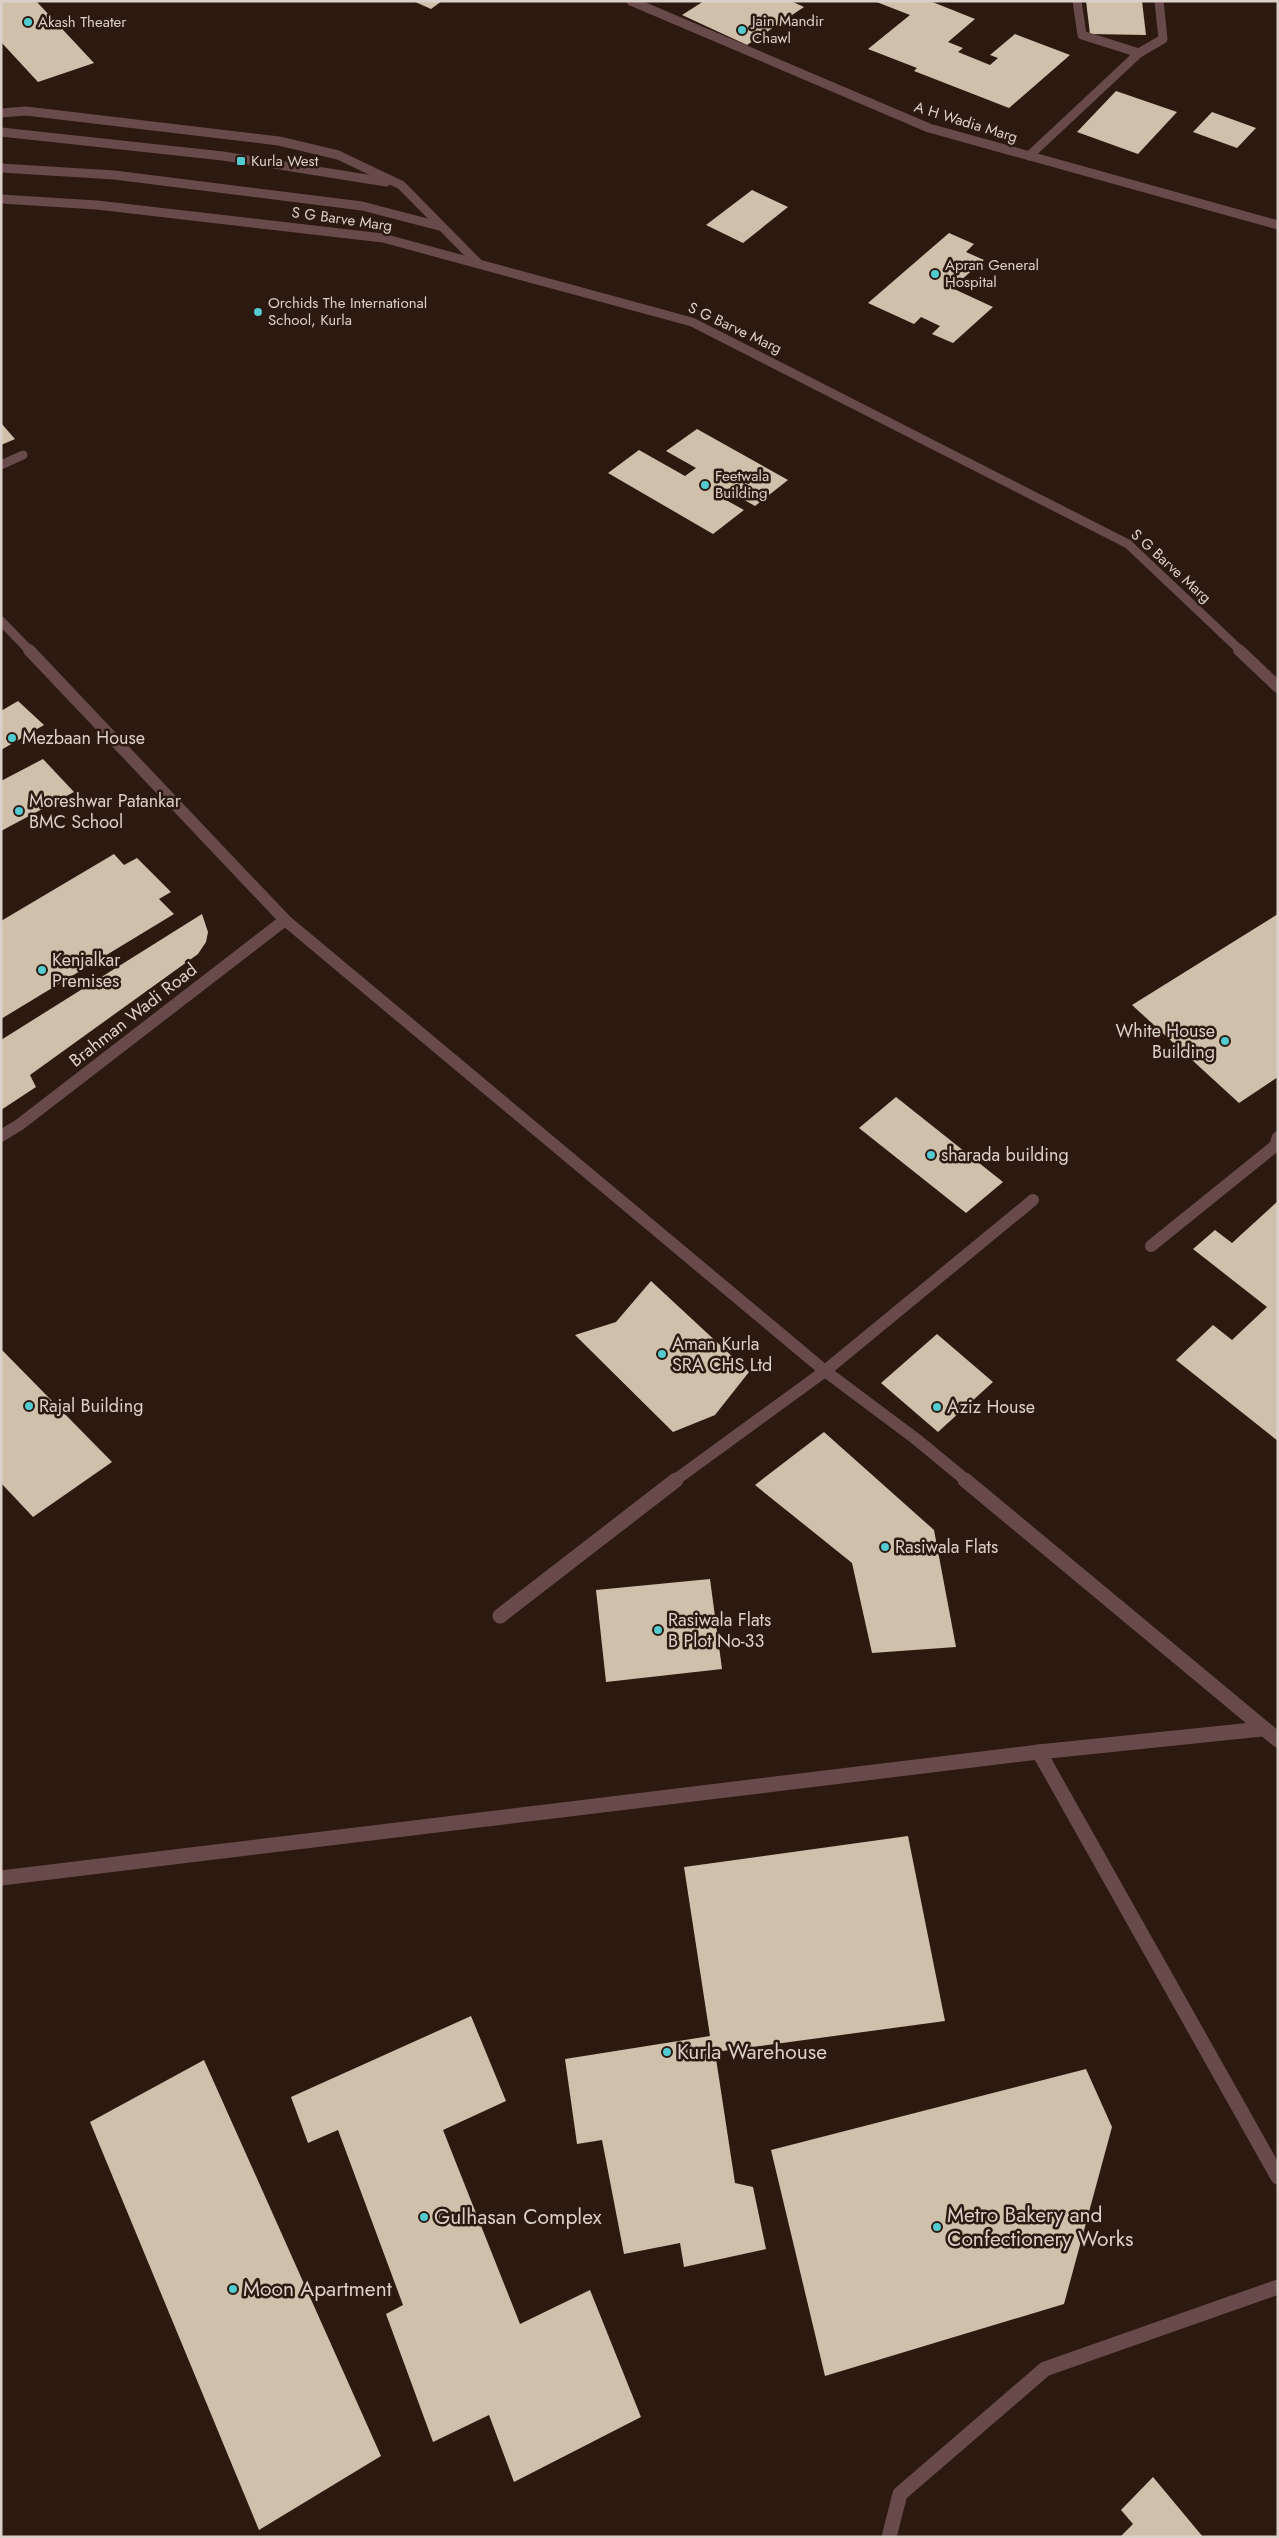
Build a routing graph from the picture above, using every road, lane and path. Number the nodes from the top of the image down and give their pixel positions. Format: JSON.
{"nodes":[{"id":1,"x":631,"y":1,"type":"edge"},
{"id":2,"x":1077,"y":1,"type":"edge"},
{"id":3,"x":1159,"y":1,"type":"edge"},
{"id":4,"x":1139,"y":53,"type":"junction"},
{"id":5,"x":1,"y":113,"type":"edge"},
{"id":6,"x":1,"y":132,"type":"edge"},
{"id":7,"x":1029,"y":156,"type":"junction"},
{"id":8,"x":1,"y":168,"type":"edge"},
{"id":9,"x":401,"y":185,"type":"junction"},
{"id":10,"x":1,"y":199,"type":"edge"},
{"id":11,"x":1278,"y":225,"type":"edge"},
{"id":12,"x":439,"y":226,"type":"junction"},
{"id":13,"x":479,"y":264,"type":"junction"},
{"id":14,"x":23,"y":454,"type":"dead end"},
{"id":15,"x":1,"y":465,"type":"edge"},
{"id":16,"x":1,"y":621,"type":"edge"},
{"id":17,"x":1278,"y":687,"type":"edge"},
{"id":18,"x":285,"y":920,"type":"junction"},
{"id":19,"x":1,"y":1136,"type":"edge"},
{"id":20,"x":1278,"y":1137,"type":"edge"},
{"id":21,"x":1033,"y":1200,"type":"dead end"},
{"id":22,"x":1151,"y":1246,"type":"dead end"},
{"id":23,"x":825,"y":1371,"type":"junction"},
{"id":24,"x":500,"y":1616,"type":"dead end"},
{"id":25,"x":1262,"y":1729,"type":"junction"},
{"id":26,"x":1278,"y":1740,"type":"edge"},
{"id":27,"x":1040,"y":1752,"type":"junction"},
{"id":28,"x":1,"y":1878,"type":"edge"},
{"id":29,"x":1278,"y":2177,"type":"edge"},
{"id":30,"x":1278,"y":2287,"type":"edge"},
{"id":31,"x":890,"y":2537,"type":"edge"}],
"edges":[{"from":1,"to":7,"type":"street","name":"A H Wadia Marg"},
{"from":2,"to":4,"type":"street"},
{"from":3,"to":4,"type":"street"},
{"from":4,"to":7,"type":"street"},
{"from":5,"to":9,"type":"street"},
{"from":6,"to":9,"type":"street"},
{"from":7,"to":11,"type":"street","name":"A H Wadia Marg"},
{"from":8,"to":12,"type":"street"},
{"from":9,"to":12,"type":"street"},
{"from":10,"to":13,"type":"street","name":"S G Barve Marg"},
{"from":12,"to":13,"type":"street"},
{"from":13,"to":17,"type":"street","name":"S G Barve Marg"},
{"from":14,"to":15,"type":"street"},
{"from":16,"to":18,"type":"street"},
{"from":18,"to":19,"type":"street","name":"Brahman Wadi Road"},
{"from":18,"to":23,"type":"street"},
{"from":20,"to":22,"type":"street"},
{"from":21,"to":23,"type":"street"},
{"from":23,"to":24,"type":"street"},
{"from":23,"to":25,"type":"street"},
{"from":25,"to":26,"type":"street"},
{"from":25,"to":27,"type":"street"},
{"from":27,"to":28,"type":"street"},
{"from":27,"to":29,"type":"street"},
{"from":30,"to":31,"type":"street"}]}
